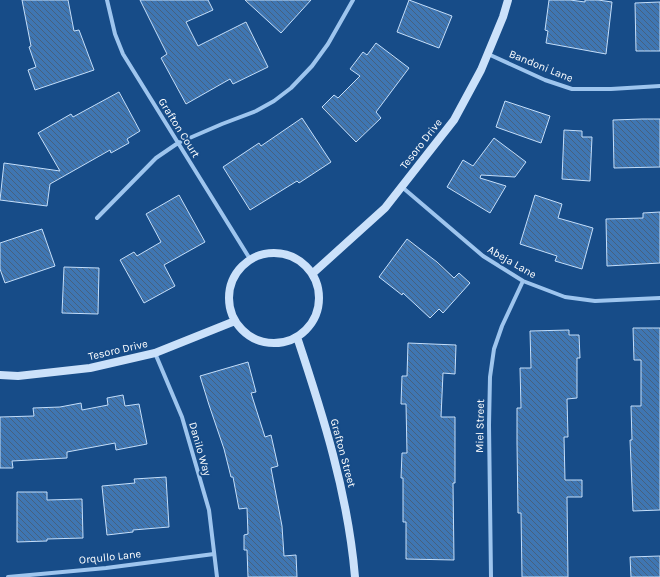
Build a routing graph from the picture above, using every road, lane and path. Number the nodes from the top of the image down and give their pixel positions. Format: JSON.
{"nodes":[{"id":1,"x":107,"y":0,"type":"edge"},
{"id":2,"x":353,"y":0,"type":"edge"},
{"id":3,"x":508,"y":0,"type":"edge"},
{"id":4,"x":488,"y":54,"type":"junction"},
{"id":5,"x":660,"y":86,"type":"edge"},
{"id":6,"x":178,"y":143,"type":"junction"},
{"id":7,"x":402,"y":187,"type":"junction"},
{"id":8,"x":97,"y":218,"type":"dead end"},
{"id":9,"x":250,"y":259,"type":"junction"},
{"id":10,"x":312,"y":274,"type":"junction"},
{"id":11,"x":523,"y":281,"type":"junction"},
{"id":12,"x":660,"y":298,"type":"edge"},
{"id":13,"x":235,"y":321,"type":"junction"},
{"id":14,"x":297,"y":337,"type":"junction"},
{"id":15,"x":155,"y":353,"type":"junction"},
{"id":16,"x":0,"y":375,"type":"edge"},
{"id":17,"x":214,"y":554,"type":"junction"},
{"id":18,"x":8,"y":577,"type":"edge"},
{"id":19,"x":16,"y":577,"type":"edge"},
{"id":20,"x":217,"y":577,"type":"edge"},
{"id":21,"x":355,"y":577,"type":"edge"},
{"id":22,"x":491,"y":577,"type":"edge"}],
"edges":[{"from":1,"to":6,"type":"street","name":"Grafton Court"},
{"from":2,"to":6,"type":"street"},
{"from":3,"to":4,"type":"street","name":"Tesoro Drive"},
{"from":4,"to":5,"type":"street","name":"Bandoni Lane"},
{"from":4,"to":7,"type":"street","name":"Tesoro Drive"},
{"from":6,"to":8,"type":"street"},
{"from":6,"to":9,"type":"street","name":"Grafton Court"},
{"from":7,"to":10,"type":"street","name":"Tesoro Drive"},
{"from":7,"to":11,"type":"street","name":"Abeja Lane"},
{"from":9,"to":10,"type":"street"},
{"from":9,"to":13,"type":"street"},
{"from":10,"to":14,"type":"street"},
{"from":11,"to":12,"type":"street","name":"Abeja Lane"},
{"from":11,"to":22,"type":"street","name":"Miel Street"},
{"from":13,"to":14,"type":"street"},
{"from":13,"to":15,"type":"street","name":"Tesoro Drive"},
{"from":14,"to":21,"type":"street","name":"Grafton Street"},
{"from":15,"to":16,"type":"street","name":"Tesoro Drive"},
{"from":15,"to":17,"type":"street","name":"Danilo Way"},
{"from":17,"to":19,"type":"street","name":"Orqullo Lane"},
{"from":17,"to":20,"type":"street","name":"Danilo Way"},
{"from":18,"to":19,"type":"street","name":"Orqullo Lane"}]}
